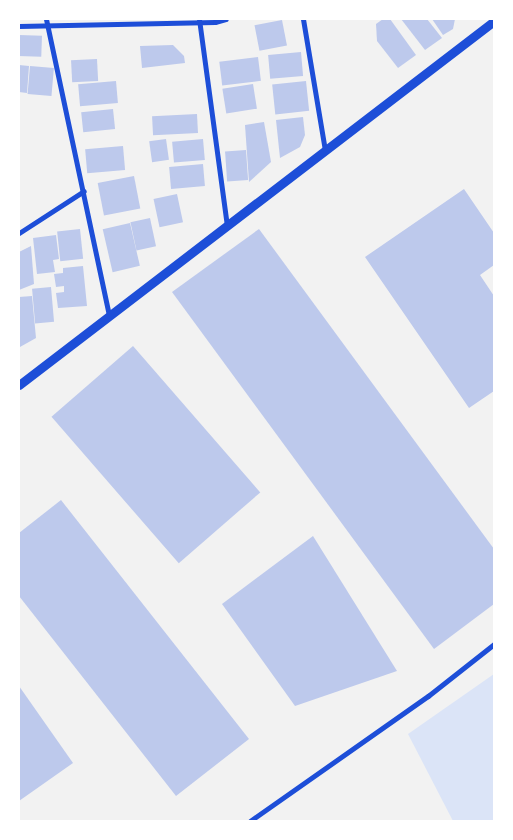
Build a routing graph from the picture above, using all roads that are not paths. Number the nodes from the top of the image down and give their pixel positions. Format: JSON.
{"nodes":[{"id":1,"x":226,"y":19,"type":"edge"},
{"id":2,"x":303,"y":19,"type":"edge"},
{"id":3,"x":199,"y":20,"type":"edge"},
{"id":4,"x":47,"y":21,"type":"edge"},
{"id":5,"x":489,"y":22,"type":"edge"},
{"id":6,"x":19,"y":26,"type":"edge"},
{"id":7,"x":325,"y":152,"type":"junction"},
{"id":8,"x":84,"y":191,"type":"junction"},
{"id":9,"x":227,"y":226,"type":"junction"},
{"id":10,"x":19,"y":233,"type":"edge"},
{"id":11,"x":109,"y":316,"type":"junction"},
{"id":12,"x":19,"y":385,"type":"edge"},
{"id":13,"x":494,"y":644,"type":"edge"},
{"id":14,"x":250,"y":821,"type":"edge"}],
"edges":[{"from":1,"to":3,"type":"street"},
{"from":2,"to":7,"type":"street"},
{"from":3,"to":4,"type":"street"},
{"from":3,"to":9,"type":"street"},
{"from":4,"to":6,"type":"street"},
{"from":4,"to":8,"type":"street"},
{"from":5,"to":7,"type":"street"},
{"from":7,"to":9,"type":"street"},
{"from":8,"to":10,"type":"street"},
{"from":8,"to":11,"type":"street"},
{"from":9,"to":11,"type":"street"},
{"from":11,"to":12,"type":"street"},
{"from":13,"to":14,"type":"street"}]}
